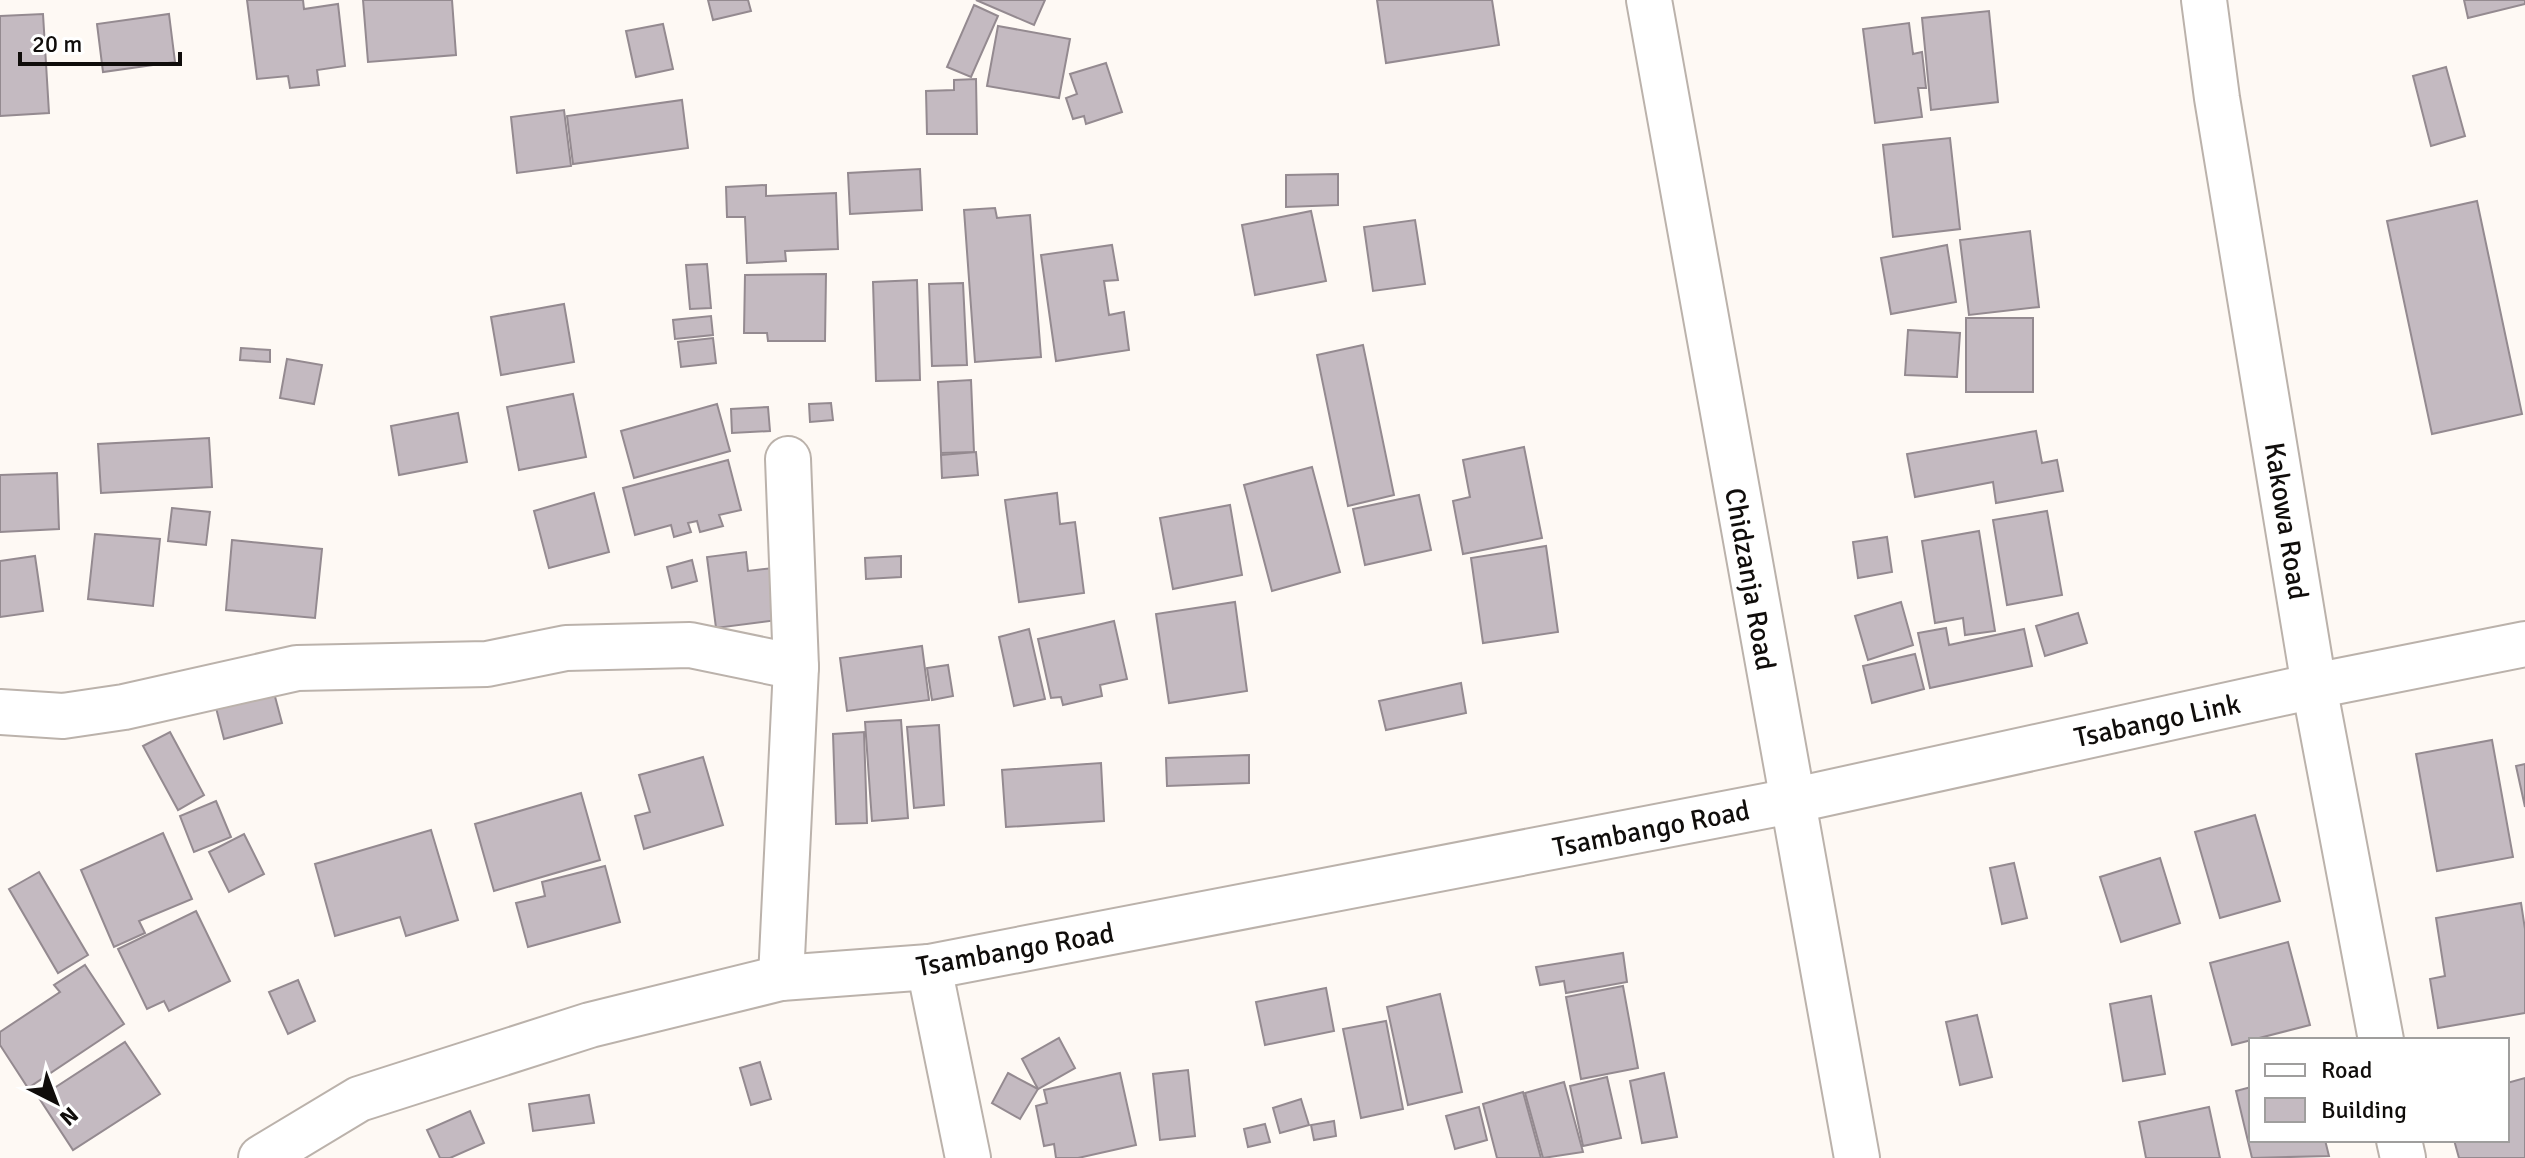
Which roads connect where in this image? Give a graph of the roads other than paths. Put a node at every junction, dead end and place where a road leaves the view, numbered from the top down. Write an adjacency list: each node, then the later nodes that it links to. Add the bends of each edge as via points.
1 (1649, 0): 8 (street, Chidzanja Road)
2 (2204, 0): 6 (street, Kakowa Road)
3 (788, 459): 5 (street)
4 (2525, 644): 6 (street, Tsabango Link)
5 (796, 667): 7 (street, via 690,645 566,648 487,664 297,668 63,716); 10 (street)
6 (2314, 686): 8 (street, Tsabango Link); 11 (street, Kakowa Road)
7 (0, 712)
8 (1791, 801): 9 (street, Tsambango Road); 14 (street, Chidzanja Road)
9 (929, 967): 10 (street, Tsambango Road); 13 (street)
10 (781, 978): 12 (street, Tsambango Road, via 590,1025 359,1099)
11 (2381, 1038)
12 (261, 1158)
13 (968, 1158)
14 (1857, 1158)

